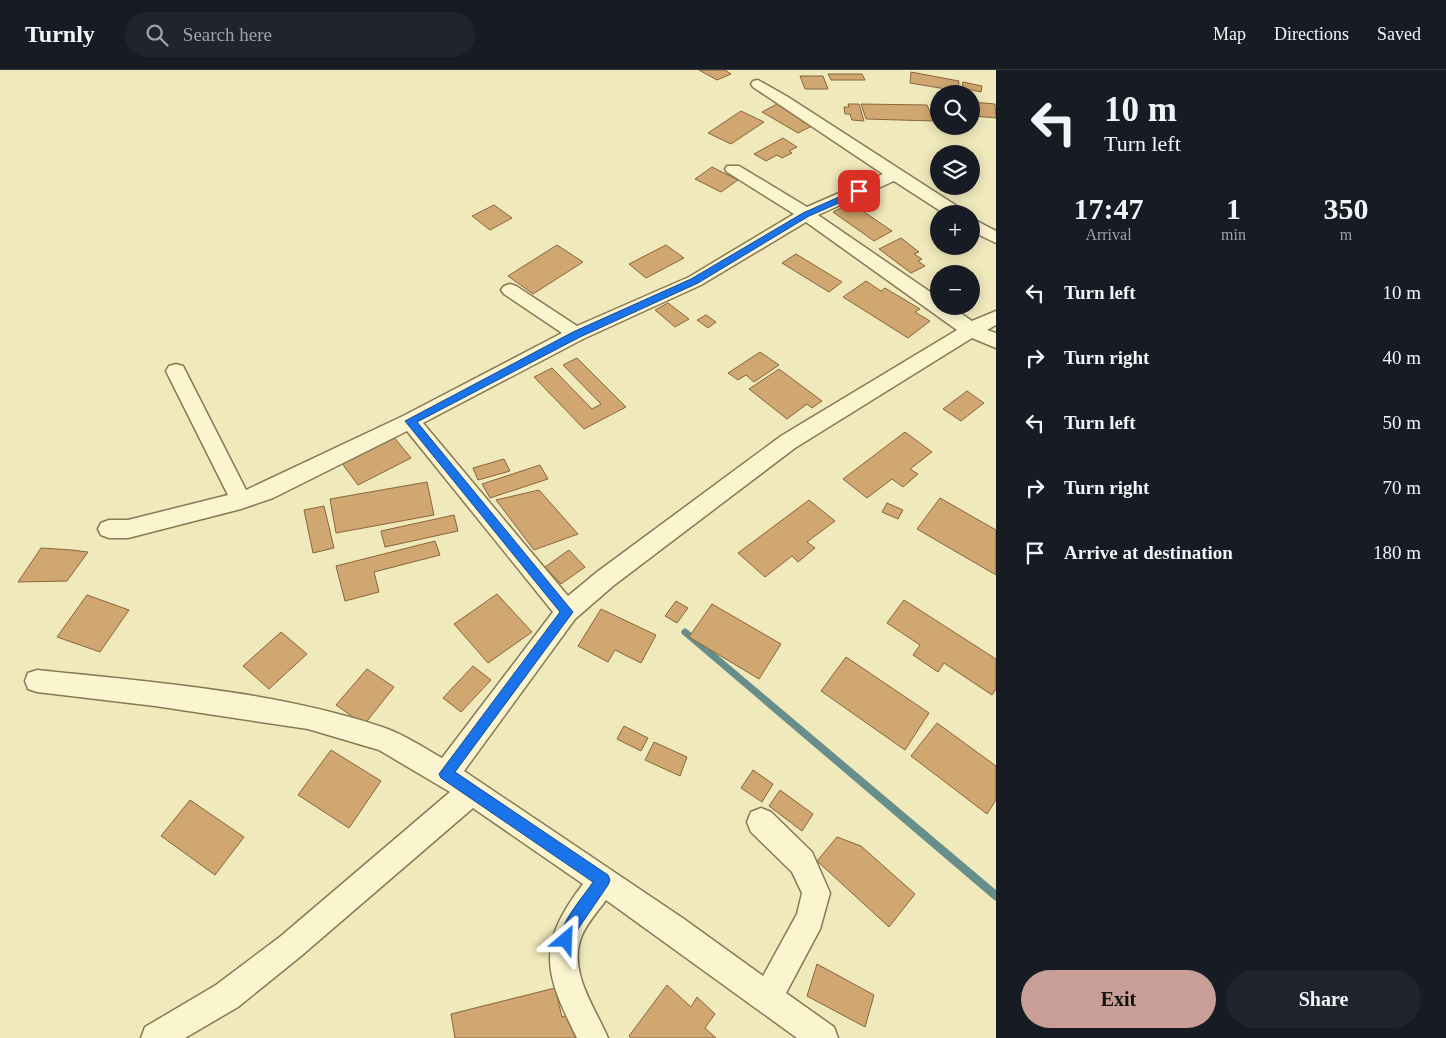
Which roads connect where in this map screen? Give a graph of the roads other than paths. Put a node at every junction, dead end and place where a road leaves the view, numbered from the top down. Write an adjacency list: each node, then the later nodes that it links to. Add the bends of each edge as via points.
1 (758, 84): 3 (street, via 836,132)
2 (733, 169): 5 (street)
3 (894, 175): 4 (street); 5 (street)
4 (942, 205)
5 (806, 214): 10 (street); 11 (street, via 695,281)
6 (980, 228): 7 (street)
7 (996, 238)
8 (510, 290): 11 (street)
9 (996, 317): 10 (street)
10 (971, 330): 12 (street); 17 (street, via 788,442 605,579)
11 (576, 334): 14 (street)
12 (996, 341)
13 (176, 371): 15 (street)
14 (410, 421): 15 (street, via 265,492); 17 (street)
15 (241, 500): 16 (street, via 128,529)
16 (109, 529)
17 (567, 612): 19 (street)
18 (37, 681): 19 (street, via 155,694 308,717 385,740)
19 (446, 774): 20 (street)
20 (472, 791): 22 (street); 24 (street, via 228,996)
21 (762, 822): 23 (street, via 802,862 816,893 810,919)
22 (603, 880): 23 (street); 25 (street, via 570,929 563,952 565,978)
23 (768, 996): 26 (street)
24 (156, 1038)
25 (594, 1038)
26 (823, 1038)

